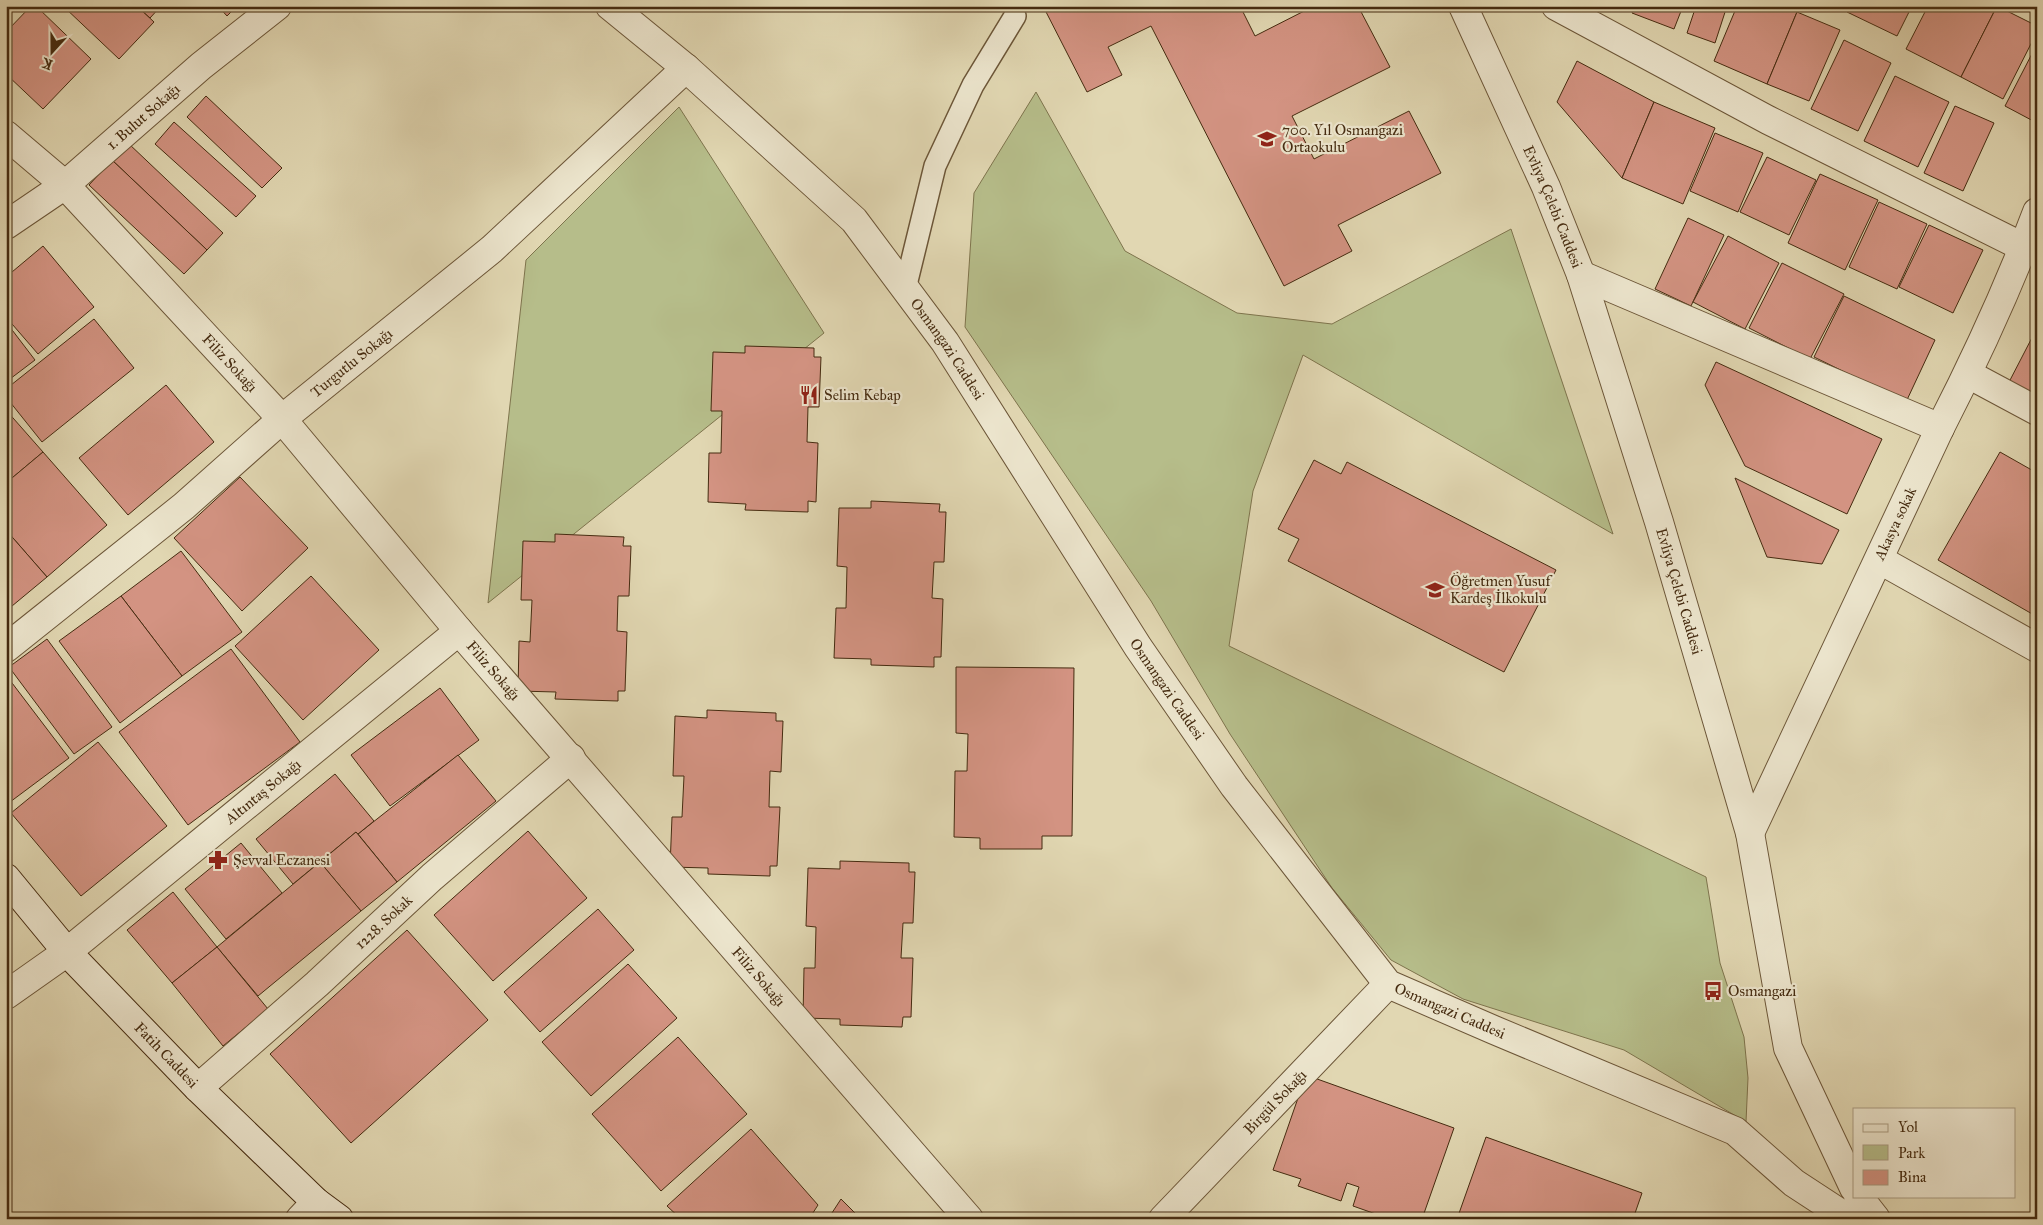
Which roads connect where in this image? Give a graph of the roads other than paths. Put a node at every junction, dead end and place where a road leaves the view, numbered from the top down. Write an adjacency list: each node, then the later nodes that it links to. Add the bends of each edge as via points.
1 (277, 6): 8 (street, 1. Bulut Sokağı, via 201,66)
2 (610, 6): 6 (street, Osmangazi Caddesi)
3 (1463, 6): 12 (street, Evliya Çelebi Caddesi, via 1546,187)
4 (1556, 6): 11 (street, via 1768,120)
5 (1015, 16): 13 (lane, via 973,85 936,166)
6 (686, 68): 13 (street, Osmangazi Caddesi, via 854,220); 16 (street, Turgutlu Sokağı, via 492,249)
7 (6, 135): 8 (street, Filiz Sokağı)
8 (65, 185): 10 (street, 1. Bulut Sokağı); 16 (street, Filiz Sokağı)
9 (2037, 212): 11 (street, Akasya sokak)
10 (6, 225)
11 (2023, 247): 14 (street, Akasya sokak)
12 (1581, 275): 17 (street); 23 (street, Evliya Çelebi Caddesi, via 1660,522)
13 (905, 288): 26 (street, Osmangazi Caddesi, via 944,342 1138,647 1234,786)
14 (1968, 374): 15 (street); 17 (street, Akasya sokak)
15 (2037, 411)
16 (282, 419): 19 (street, Filiz Sokağı); 20 (street, Turgutlu Sokağı, via 184,506)
17 (1940, 428): 18 (street, Akasya sokak)
18 (1880, 560): 21 (street); 23 (street, Akasya sokak)
19 (459, 631): 22 (street, Filiz Sokağı); 25 (street, Altıntaş Sokağı)
20 (6, 648)
21 (2037, 648)
22 (571, 758): 28 (street, 1228. Sokak, via 432,877); 33 (street, Filiz Sokağı)
23 (1750, 833): 29 (street, Evliya Çelebi Caddesi, via 1788,1048)
24 (6, 878): 25 (street, Fatih Caddesi)
25 (67, 952): 27 (street, Altıntaş Sokağı); 28 (street, Fatih Caddesi)
26 (1388, 984): 34 (street, Birgül Sokağı); 35 (street, Osmangazi Caddesi, via 1735,1131 1794,1183)
27 (6, 995)
28 (198, 1088): 31 (street, Fatih Caddesi)
29 (1853, 1186)
30 (1860, 1198): 36 (street)
31 (308, 1210): 32 (street, Fatih Caddesi)
32 (338, 1219)
33 (969, 1219)
34 (1163, 1219)
35 (1849, 1219)
36 (1876, 1219)

